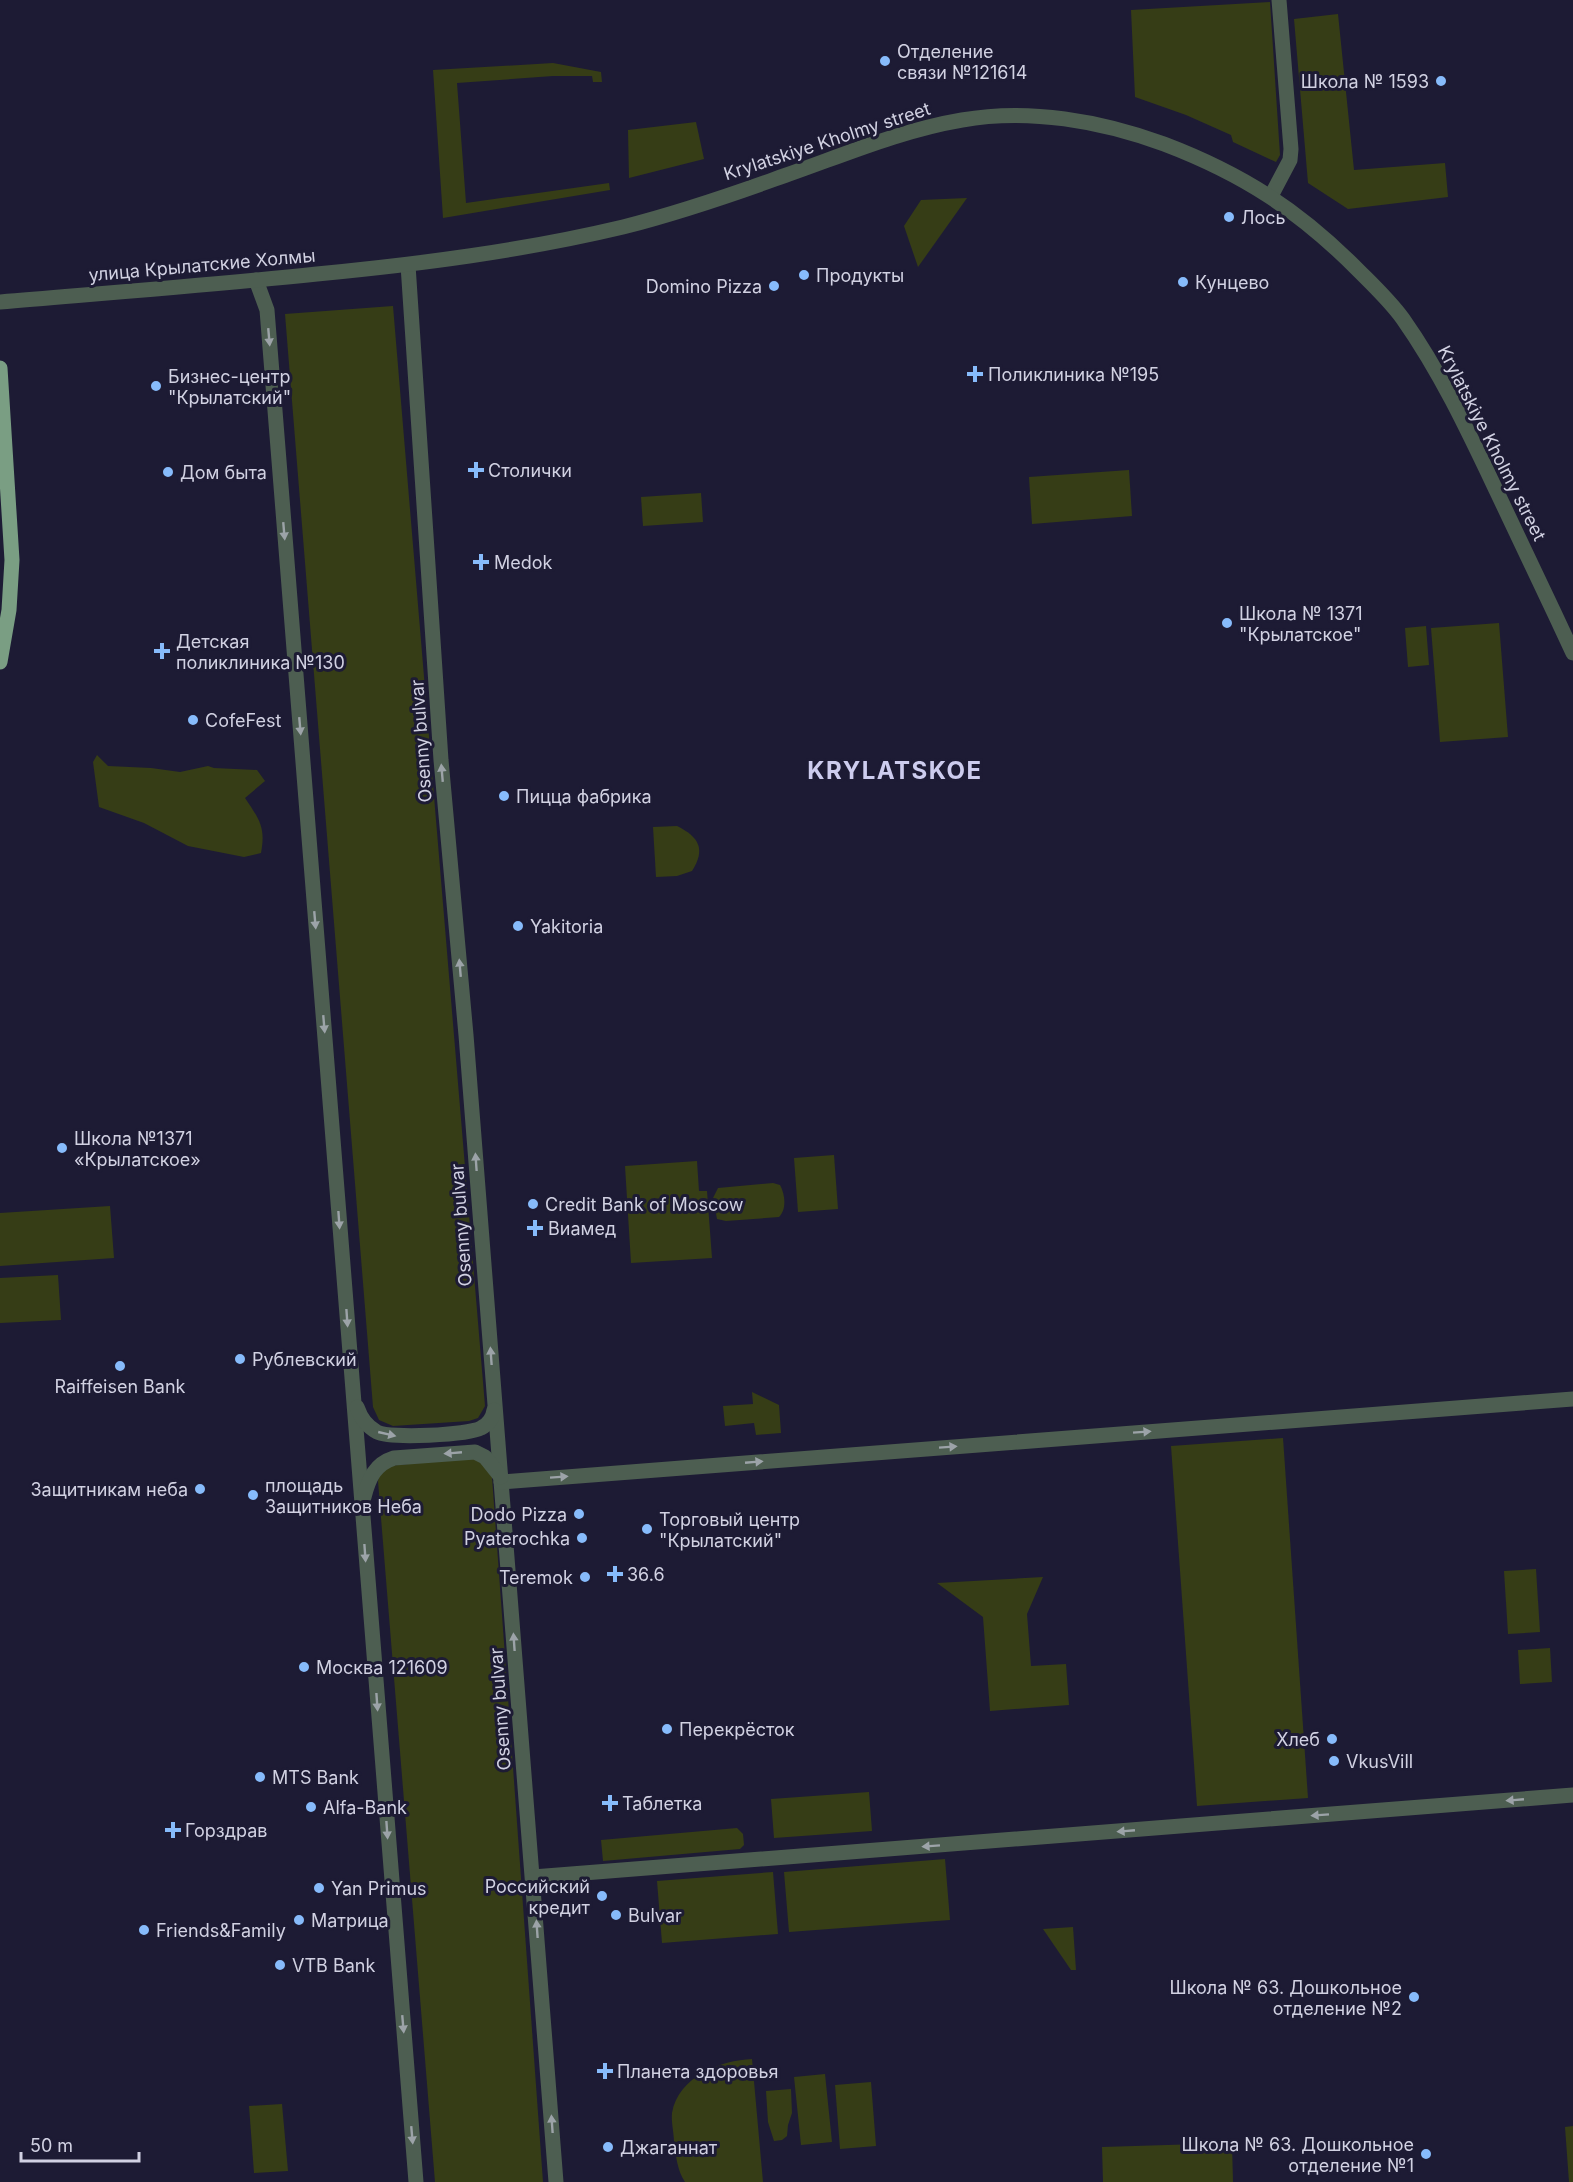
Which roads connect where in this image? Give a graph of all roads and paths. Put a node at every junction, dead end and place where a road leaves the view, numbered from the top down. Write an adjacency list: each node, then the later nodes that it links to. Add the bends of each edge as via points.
1 (1279, 0): 2 (street, via 1291,149 1290,160)
2 (1271, 196): 3 (street, Krylatskiye Kholmy street, via 1224,169 1113,128 1039,116 969,118 906,132 774,180 622,227); 7 (street, Krylatskiye Kholmy street, via 1339,250 1408,327 1478,451)
3 (408, 265): 4 (street, улица Крылатские Холмы); 10 (street, Osenny bulvar, one-way to 3, via 441,760)
4 (256, 280): 5 (street, улица Крылатские Холмы); 9 (street, one-way to 9, via 267,310)
5 (0, 302)
6 (0, 368): 8 (main road, via 12,560)
7 (1573, 653)
8 (0, 662)
9 (353, 1393): 10 (street, one-way to 10, via 366,1424 397,1437 480,1429 492,1418); 13 (street)
10 (494, 1399): 12 (street, Osenny bulvar)
11 (1573, 1399): 12 (street, one-way to 11)
12 (501, 1480): 13 (street, one-way to 13, via 485,1457 475,1452 394,1458 377,1467); 15 (street, Osenny bulvar, one-way to 12)
13 (361, 1505): 16 (street, one-way to 16)
14 (1573, 1796): 15 (street, one-way to 15)
15 (533, 1877): 17 (street, Osenny bulvar, one-way to 15)
16 (416, 2182)
17 (556, 2182)

